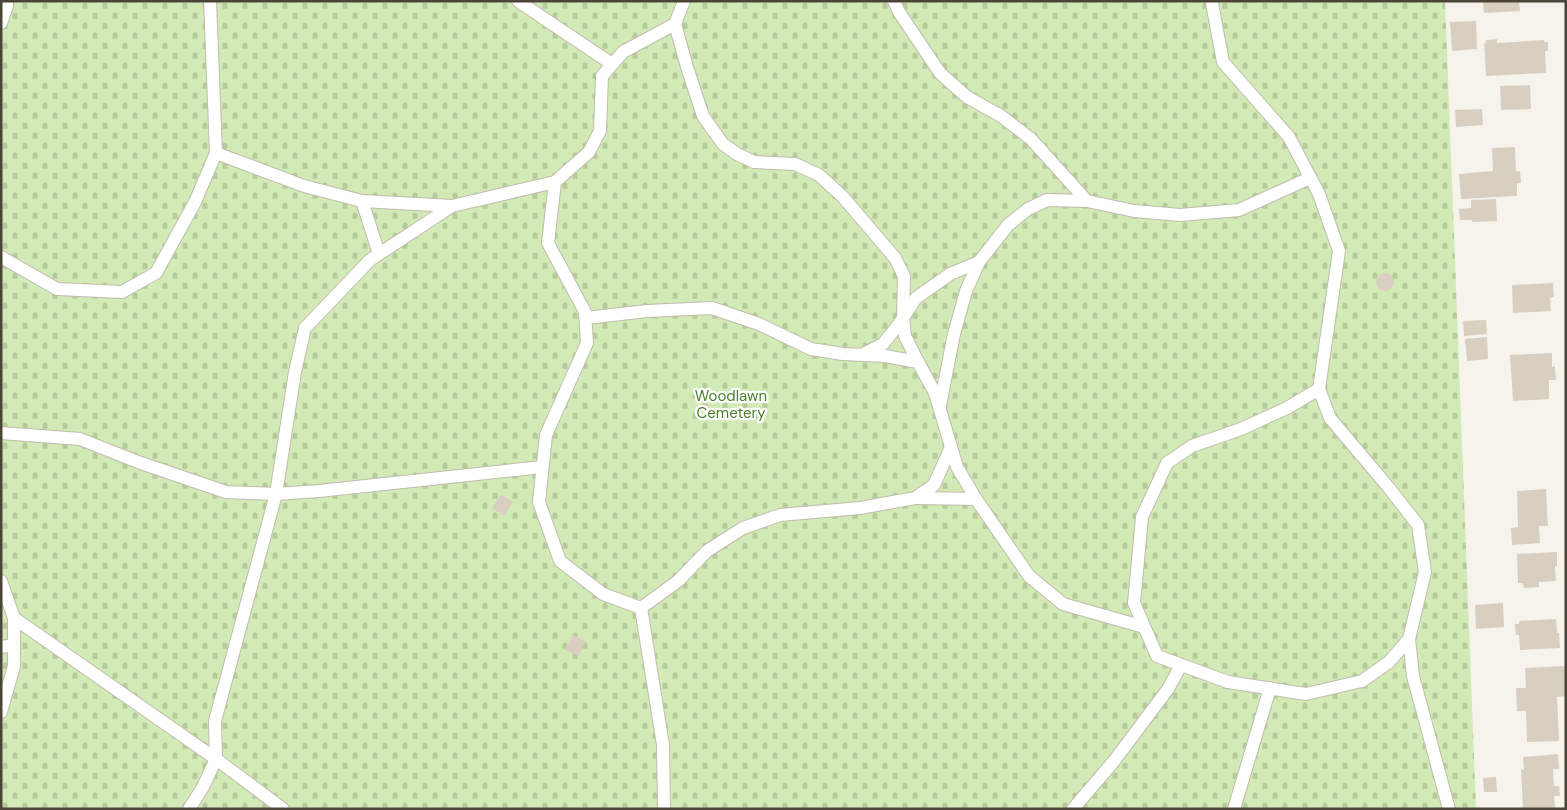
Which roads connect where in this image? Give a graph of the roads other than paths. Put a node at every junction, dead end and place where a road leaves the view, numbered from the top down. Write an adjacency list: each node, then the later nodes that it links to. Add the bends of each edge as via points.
1 (7, 1): 7 (lane)
2 (210, 1): 10 (lane)
3 (518, 1): 9 (lane)
4 (684, 1): 8 (lane)
5 (894, 1): 14 (lane, via 940,73 967,98 1001,116 1031,139)
6 (1213, 1): 11 (lane, via 1223,62 1289,137)
7 (1, 23)
8 (675, 24): 9 (lane, via 623,52); 19 (lane, via 703,116 723,144 754,162 795,164 819,176 843,197 895,258 904,276)
9 (612, 64): 12 (lane, via 602,76 600,131 589,152)
10 (216, 153): 13 (lane, via 304,186); 17 (lane, via 195,202 156,273 122,292 57,289)
11 (1310, 178): 14 (lane, via 1239,210 1180,215 1134,211); 23 (lane, via 1339,251)
12 (556, 182): 15 (lane); 20 (lane, via 548,244)
13 (362, 201): 15 (lane); 16 (lane)
14 (1087, 201): 18 (lane, via 1047,200 1028,209 1008,225)
15 (452, 206): 16 (lane)
16 (379, 254): 28 (lane, via 306,328 295,372)
17 (1, 257)
18 (979, 262): 19 (lane, via 950,274 916,298); 24 (lane, via 956,326)
19 (903, 317): 21 (lane, via 883,344); 22 (lane, via 906,336)
20 (586, 318): 21 (lane, via 712,308 759,324 811,349); 27 (lane, via 587,343 546,435)
21 (862, 355): 22 (lane)
22 (918, 362): 24 (lane, via 935,393)
23 (1319, 389): 34 (lane, via 1241,429 1192,446 1167,463 1142,517 1134,603); 35 (lane, via 1330,418 1418,525 1425,572)
24 (939, 408): 26 (lane)
25 (1, 433): 28 (lane, via 80,440 226,492)
26 (951, 446): 29 (lane, via 934,485); 30 (lane, via 957,467)
27 (542, 467): 28 (lane); 32 (lane, via 538,502 560,561 603,594)
28 (276, 494): 40 (lane, via 215,721)
29 (915, 498): 30 (lane); 32 (lane, via 860,508 780,515 743,528 707,551 678,581)
30 (976, 500): 34 (lane, via 1029,576 1063,604)
31 (1, 581): 33 (lane)
32 (641, 608): 43 (lane, via 663,744)
33 (14, 618): 36 (lane); 40 (lane)
34 (1144, 627): 37 (lane, via 1157,656)
35 (1409, 639): 38 (lane, via 1389,662 1362,682 1306,694); 46 (lane, via 1413,676)
36 (8, 646): 39 (lane, via 14,666)
37 (1180, 665): 38 (lane, via 1228,682); 44 (lane, via 1168,690)
38 (1270, 688): 45 (lane)
39 (1, 712)
40 (216, 760): 41 (lane); 42 (lane)
41 (189, 809)
42 (283, 809)
43 (664, 809)
44 (1073, 809)
45 (1234, 809)
46 (1449, 809)

